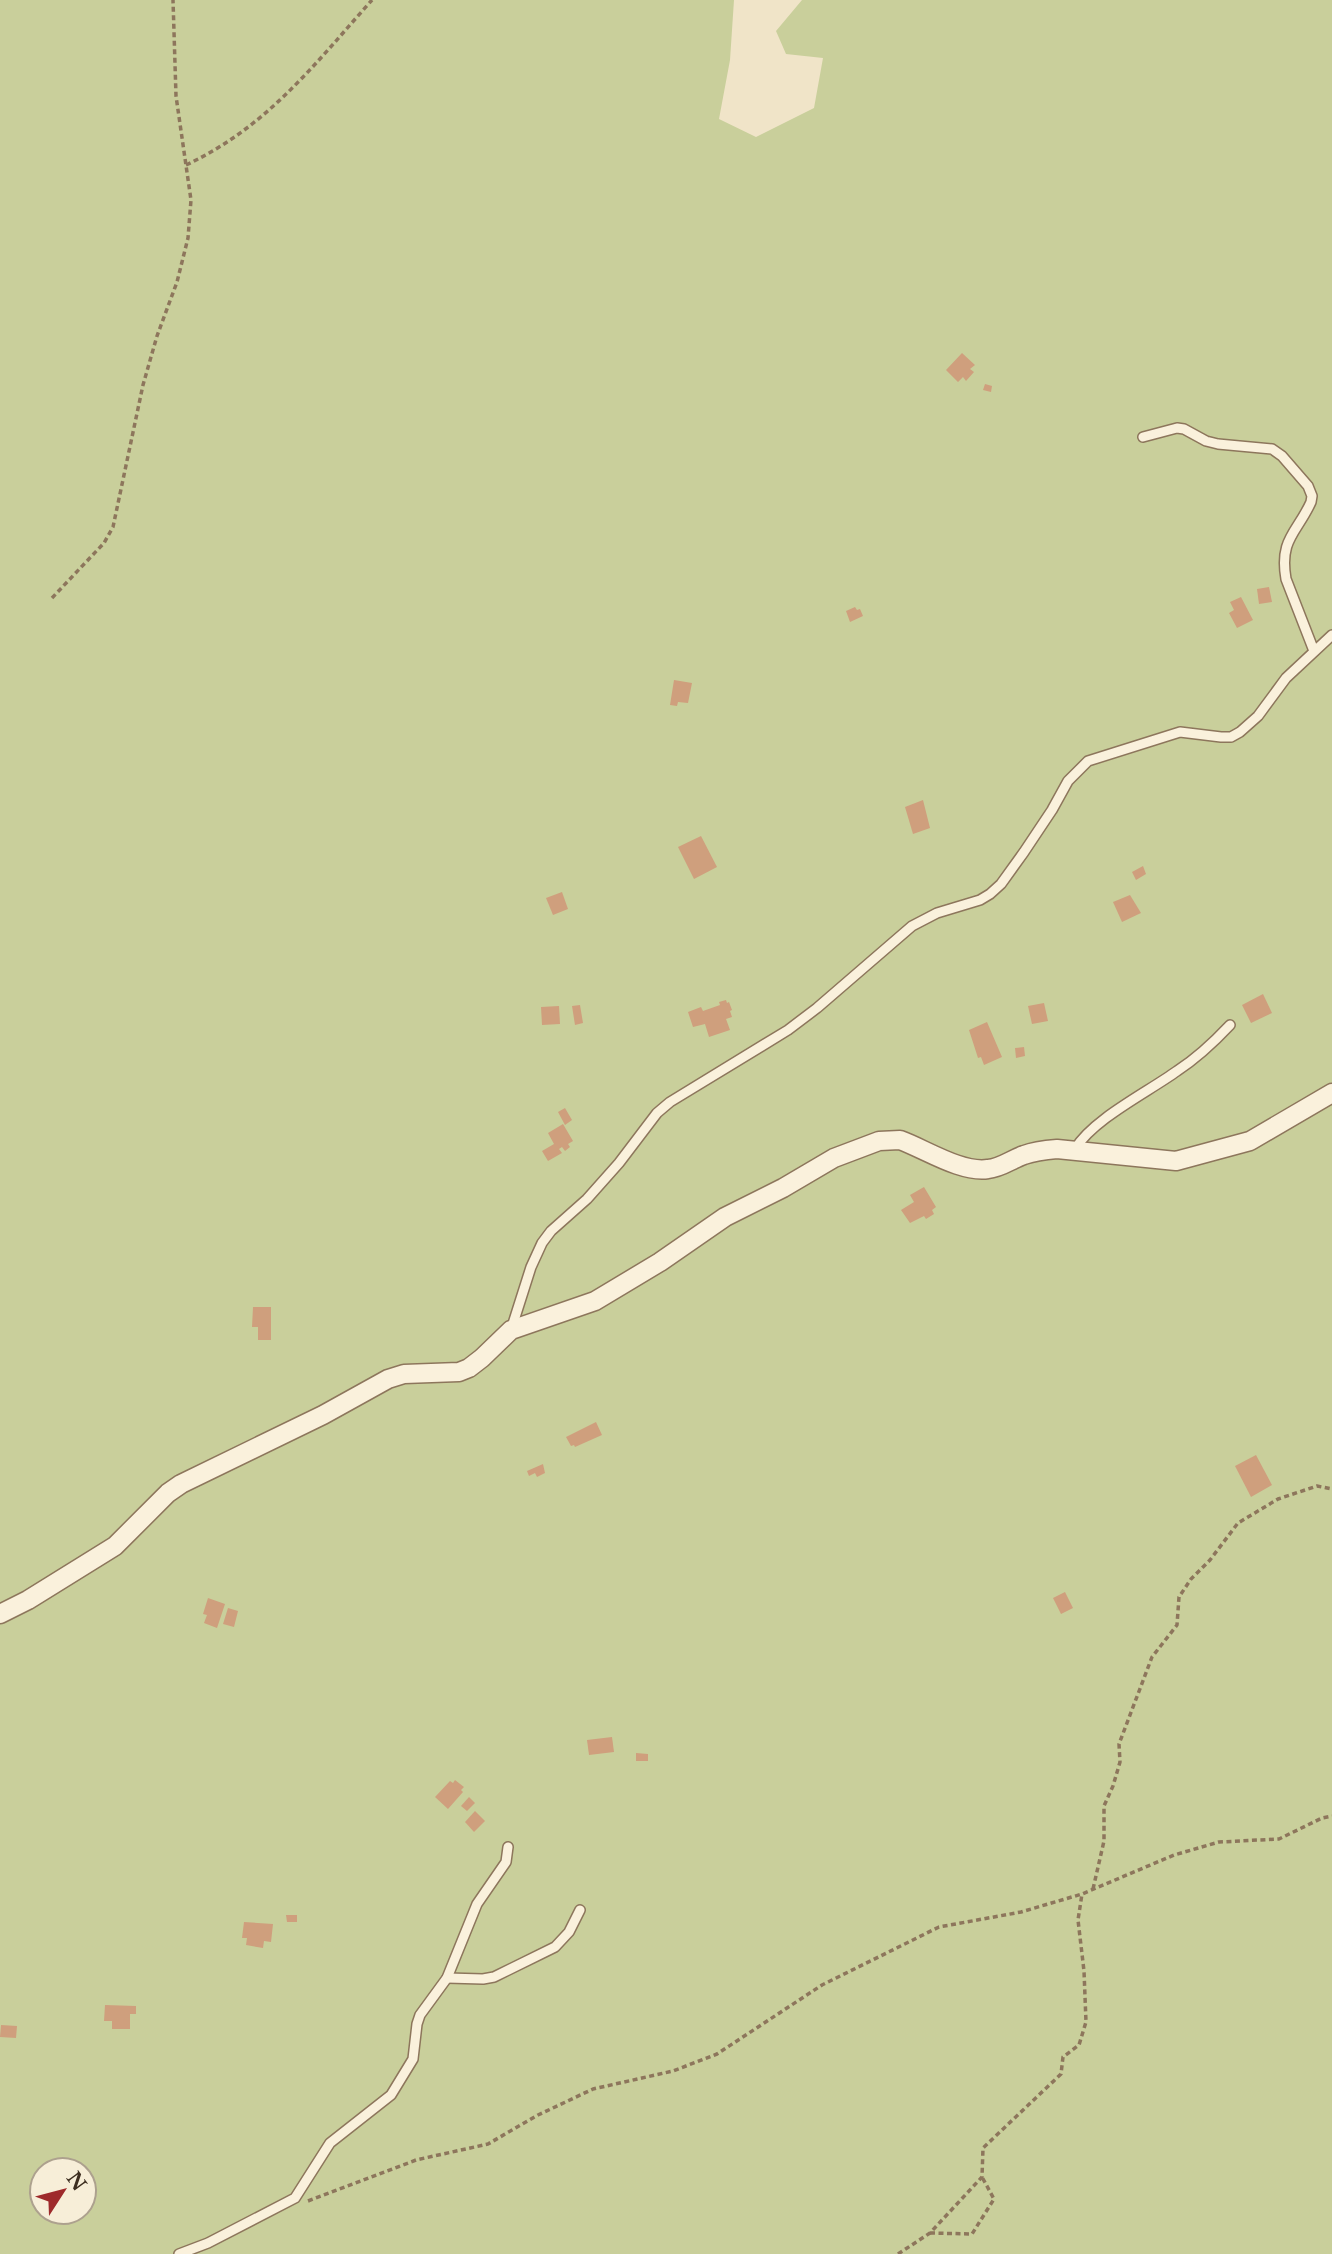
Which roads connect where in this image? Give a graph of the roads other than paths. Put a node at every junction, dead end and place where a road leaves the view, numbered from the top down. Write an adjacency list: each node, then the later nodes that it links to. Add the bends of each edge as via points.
1 (1143, 437): 3 (lane, via 1177,428 1218,444 1272,449 1308,486 1311,502 1287,542 1284,569)
2 (1332, 635): 3 (lane)
3 (1314, 650): 7 (lane, via 1258,716 1231,737 1169,734 1088,761 990,894 912,926 817,1009 657,1113 619,1163 542,1243)
4 (1230, 1025): 6 (lane, via 1181,1069 1097,1125)
5 (1332, 1093): 6 (street, via 1250,1141 1203,1155 1175,1161)
6 (1075, 1149): 7 (street, via 1040,1150 998,1167 978,1169 900,1140 866,1145 725,1217 595,1301)
7 (511, 1330): 8 (street, via 469,1368 388,1379 181,1484 115,1546)
8 (0, 1614)
9 (508, 1847): 11 (lane, via 506,1863 477,1904)
10 (580, 1910): 11 (lane, via 555,1947 494,1977)
11 (447, 1978): 12 (lane, via 420,2015 413,2059 400,2084 330,2143 301,2190 288,2202)
12 (178, 2254)

